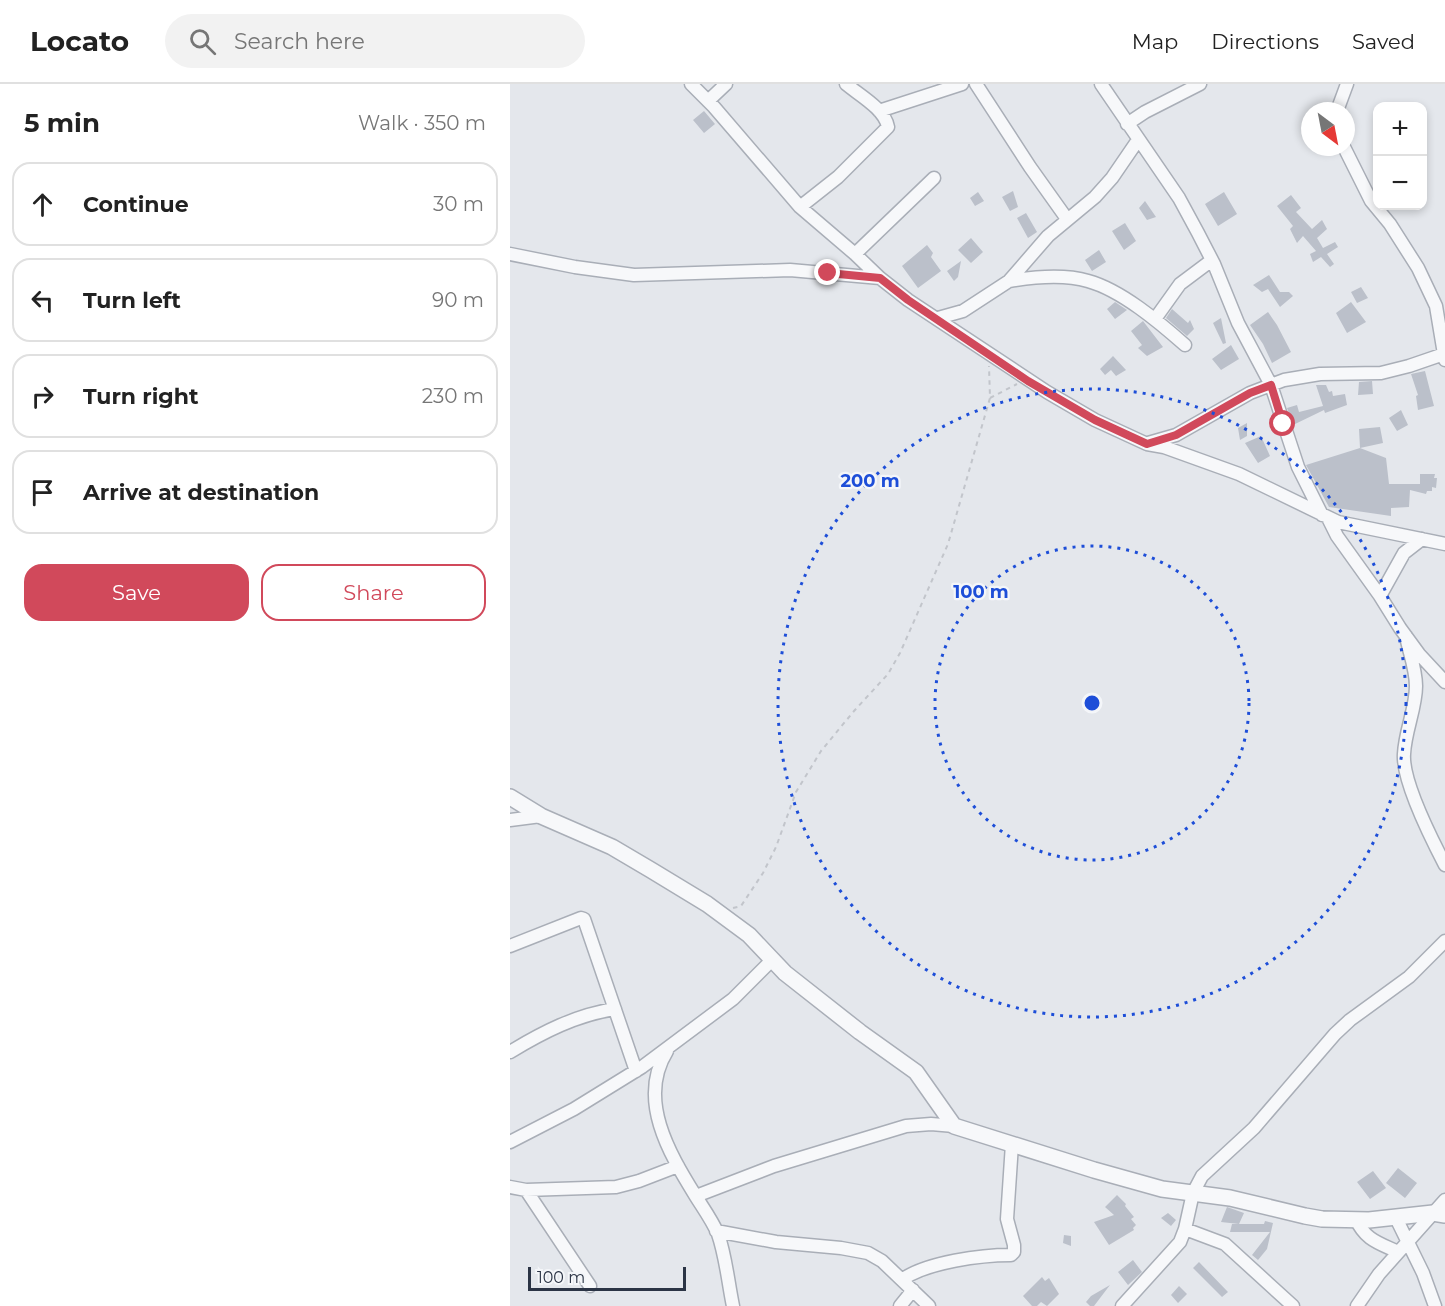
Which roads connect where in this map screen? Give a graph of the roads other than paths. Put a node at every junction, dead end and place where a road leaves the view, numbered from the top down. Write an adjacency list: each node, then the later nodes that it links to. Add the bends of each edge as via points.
1 (691, 84): 9 (street)
2 (726, 84): 9 (street)
3 (846, 84): 11 (street)
4 (962, 84): 11 (street)
5 (976, 84): 17 (street)
6 (1101, 84): 12 (street)
7 (1200, 84): 12 (street)
8 (1347, 84): 10 (street)
9 (708, 101): 16 (street)
10 (1340, 102)
11 (879, 111): 16 (street, via 887,122 886,130)
12 (1127, 124): 13 (street)
13 (1138, 140): 17 (street, via 1095,197); 21 (street, via 1179,198)
14 (1348, 156): 25 (street, via 1371,201)
15 (934, 178): 19 (street)
16 (800, 207): 19 (street)
17 (1067, 219): 20 (street)
18 (510, 254): 23 (street, via 634,275 790,270)
19 (855, 254): 23 (street)
20 (1030, 256): 22 (street); 24 (street)
21 (1212, 260): 28 (street, via 1180,284); 32 (street, via 1238,323)
22 (1038, 277): 24 (street); 28 (street, via 1086,280 1100,285)
23 (880, 278): 27 (street)
24 (1009, 281): 26 (street)
25 (1441, 304): 31 (street)
26 (963, 311): 27 (street); 29 (street)
27 (938, 318): 29 (street)
28 (1155, 319): 30 (street)
29 (963, 336): 33 (street, via 1028,381 1095,420)
30 (1185, 345)
31 (1444, 357): 32 (street, via 1381,373 1305,375)
32 (1271, 385): 33 (street, via 1176,435); 34 (street, via 1298,467)
33 (1147, 444): 34 (street, via 1239,474)
34 (1325, 517): 35 (street); 37 (street)
35 (1422, 539): 36 (street); 37 (street, via 1397,561)
36 (1445, 544)
37 (1380, 596): 38 (street)
38 (1406, 636): 39 (street); 43 (street, via 1416,688 1404,767)
39 (1445, 682)
40 (510, 797): 41 (street)
41 (541, 816): 42 (street); 46 (street, via 612,847 707,904 749,935)
42 (510, 820)
43 (1445, 865)
44 (1445, 941): 57 (street, via 1409,977 1335,1034 1254,1128 1202,1176)
45 (510, 946): 47 (street, via 583,919)
46 (772, 960): 48 (street, via 733,999); 51 (street, via 833,1011 916,1071)
47 (615, 1009): 49 (street, via 570,1020); 50 (street)
48 (672, 1044): 50 (street); 54 (street, via 659,1064 655,1109 661,1132)
49 (510, 1052)
50 (636, 1071): 52 (street)
51 (954, 1126): 53 (street); 58 (street, via 906,1126 774,1166)
52 (510, 1142)
53 (1012, 1144): 57 (street, via 1162,1189); 67 (street, via 1007,1219 1014,1252 949,1262)
54 (678, 1166): 56 (street, via 616,1187); 58 (street)
55 (510, 1187): 56 (street)
56 (526, 1190): 68 (street)
57 (1192, 1193): 62 (street, via 1305,1216); 63 (street)
58 (696, 1196): 64 (street)
59 (1445, 1200): 60 (street)
60 (1439, 1214): 61 (street); 65 (street)
61 (1396, 1218): 62 (street); 65 (street)
62 (1356, 1220): 66 (street, via 1366,1236)
63 (1185, 1229): 73 (street, via 1173,1252); 74 (street, via 1225,1244)
64 (716, 1231): 67 (street, via 868,1253); 70 (street)
65 (1407, 1242): 66 (street); 76 (street)
66 (1398, 1252): 75 (street)
67 (903, 1279): 69 (street)
68 (590, 1286)
69 (913, 1290): 71 (street); 72 (street)
70 (733, 1306)
71 (900, 1306)
72 (929, 1306)
73 (1122, 1306)
74 (1293, 1306)
75 (1357, 1306)
76 (1435, 1306)

